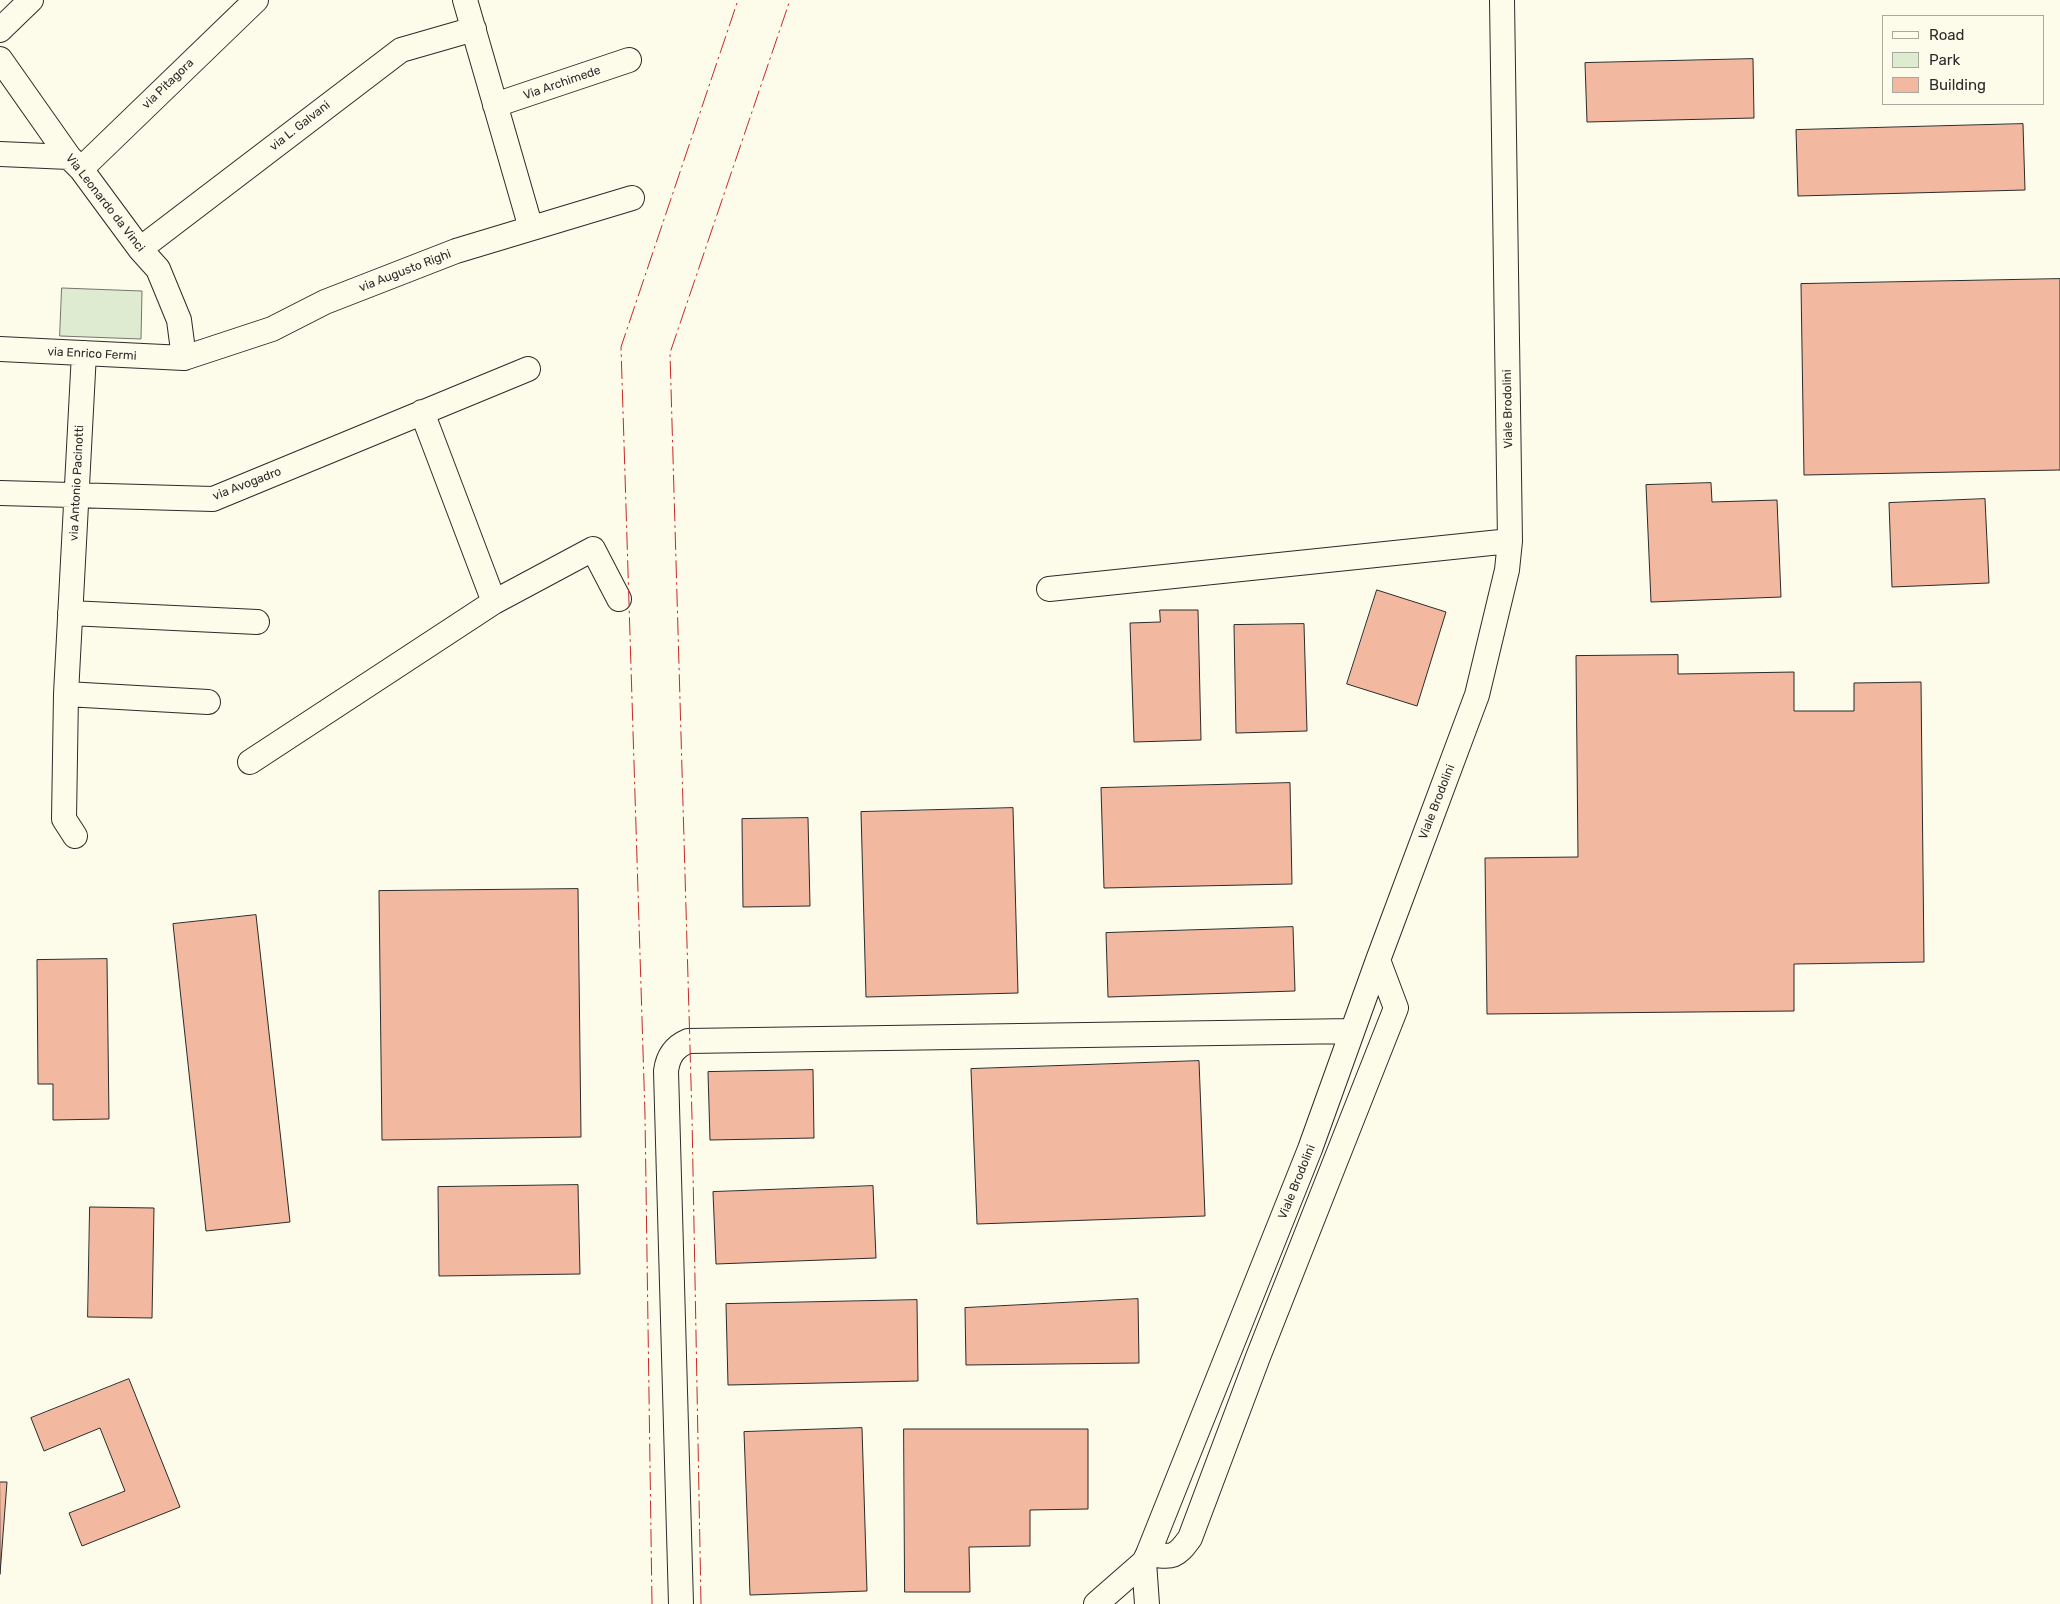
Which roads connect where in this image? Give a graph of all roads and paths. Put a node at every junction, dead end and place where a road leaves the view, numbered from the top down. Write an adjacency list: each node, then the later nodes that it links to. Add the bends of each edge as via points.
1 (31, 0): 5 (street)
2 (256, 0): 11 (street, via Pitagora)
3 (465, 0): 6 (street)
4 (1502, 0): 22 (street, Viale Brodolini)
5 (3, 22)
6 (474, 29): 9 (street); 14 (street, via L. Galvani, via 401,50)
7 (0, 59): 11 (street, Via Leonardo da Vinci)
8 (629, 60): 9 (street, Via Archimede)
9 (495, 105): 13 (street, via 528,218)
10 (0, 154): 11 (street)
11 (75, 163): 14 (street, Via Leonardo da Vinci)
12 (632, 198): 13 (street, via Augusto Righi)
13 (528, 228): 17 (street, via Augusto Righi, via 456,251 325,302 272,329)
14 (140, 249): 17 (street, Via Leonardo da Vinci, via 158,269 179,320)
15 (0, 349): 16 (street, via Enrico Fermi)
16 (84, 353): 17 (street, via Enrico Fermi); 21 (street, via Antonio Pacinotti)
17 (184, 358)
18 (528, 369): 19 (street, via Avogadro)
19 (422, 412): 21 (street, via Avogadro, via 213,499); 25 (street)
20 (0, 493): 21 (street, via Avogadro)
21 (76, 495): 26 (street, via Antonio Pacinotti)
22 (1510, 541): 23 (street); 32 (street, Viale Brodolini, via 1507,570 1477,695)
23 (1049, 589)
24 (619, 599): 25 (street, via 594,549)
25 (494, 602): 30 (street)
26 (70, 613): 27 (street); 28 (street, via Antonio Pacinotti)
27 (257, 622)
28 (66, 694): 29 (street); 31 (street, via Antonio Pacinotti, via 64,818)
29 (208, 702)
30 (250, 762)
31 (75, 836)
32 (1378, 960): 33 (street, Viale Brodolini); 34 (street, via 1396,1008 1190,1538 1180,1552)
33 (1352, 1031): 34 (street, Viale Brodolini, via 1310,1149); 36 (street, via 688,1041 678,1045 667,1061 666,1071)
34 (1146, 1558): 35 (street); 37 (street)
35 (1103, 1601)
36 (681, 1604)
37 (1146, 1604)

